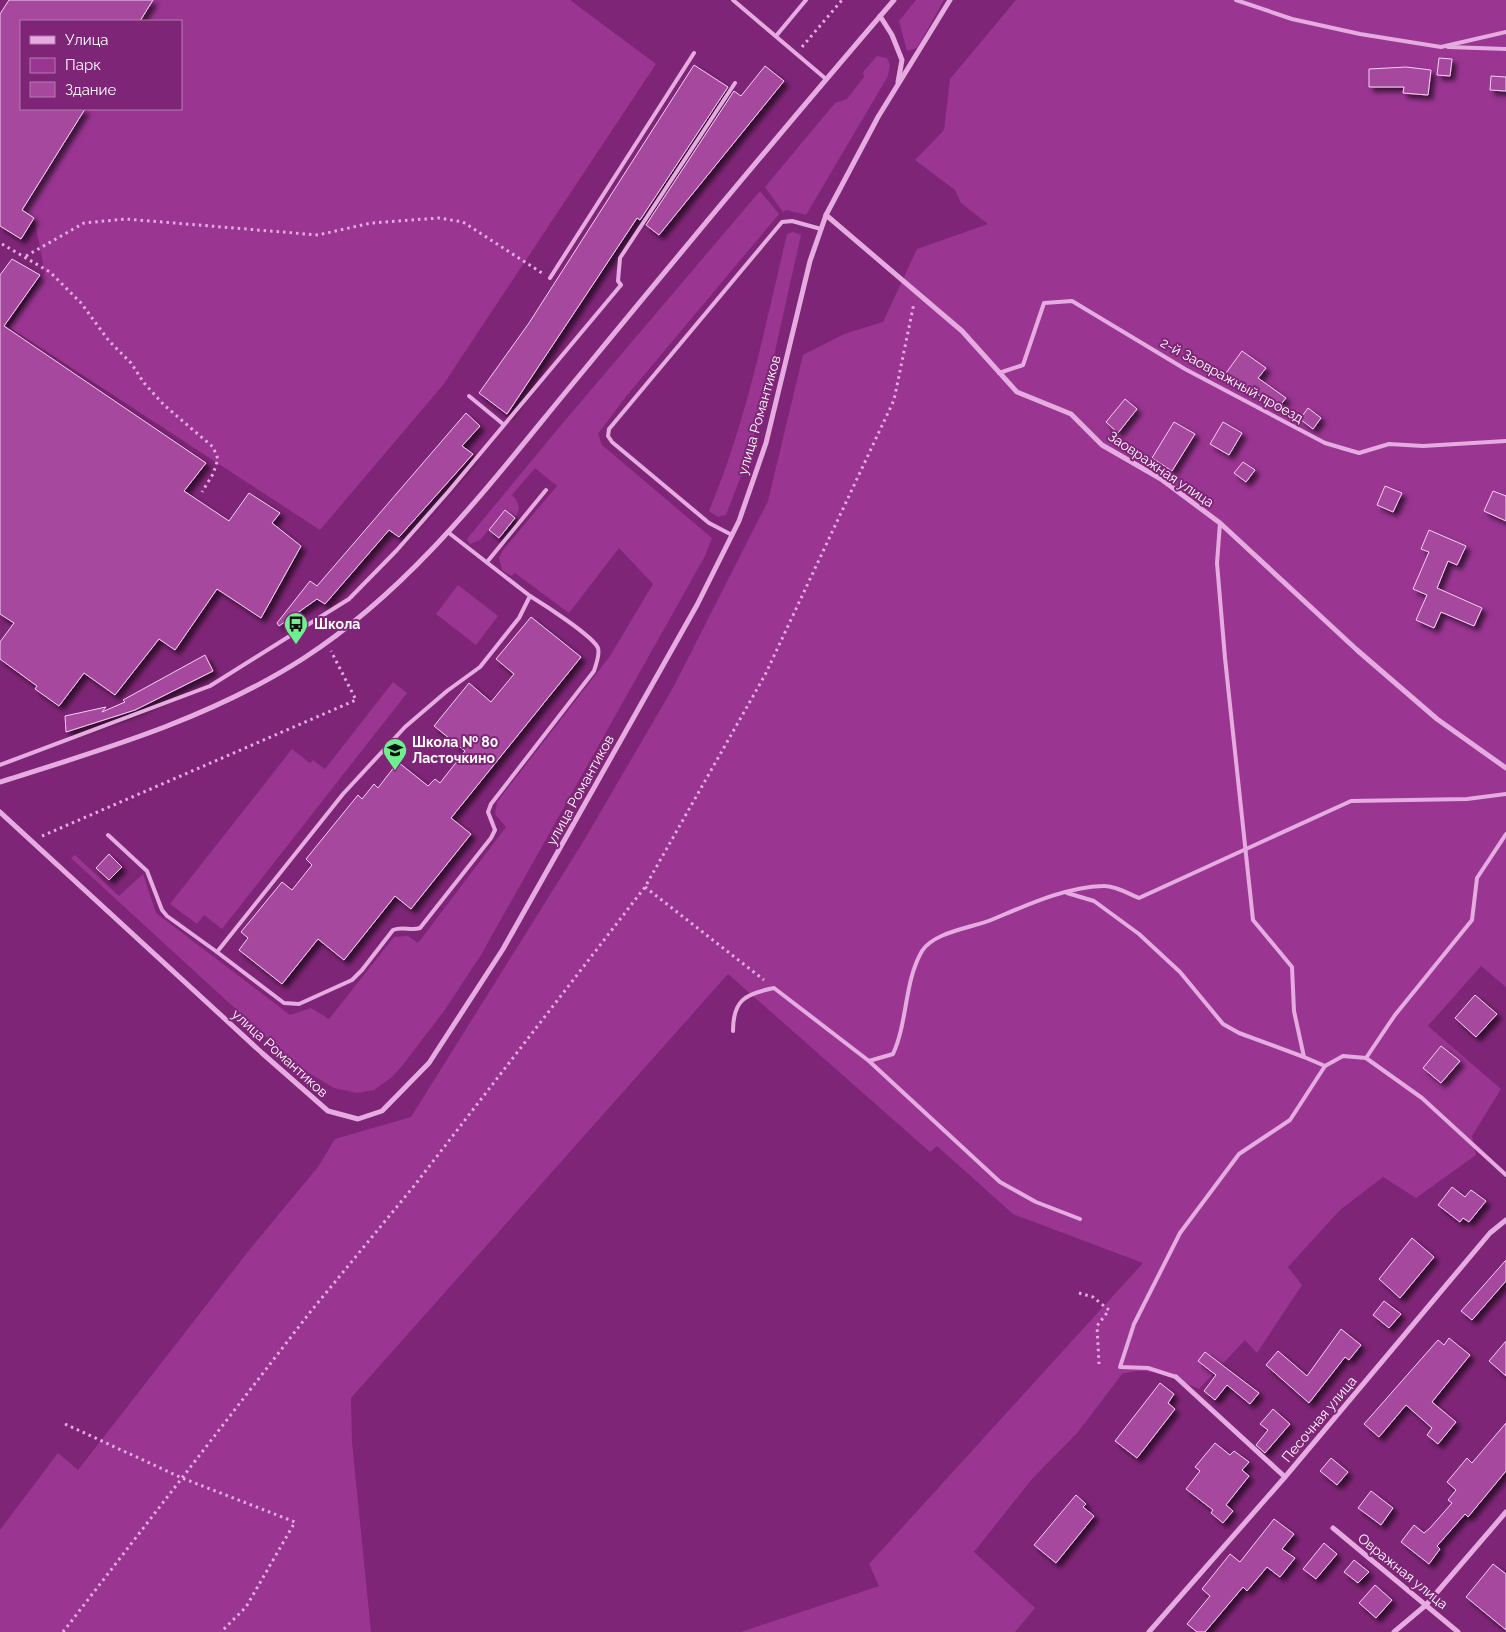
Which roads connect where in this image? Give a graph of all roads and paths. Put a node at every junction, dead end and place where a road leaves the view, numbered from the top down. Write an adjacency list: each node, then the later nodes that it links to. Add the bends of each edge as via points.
1 (733, 0): 9 (lane)
2 (806, 0): 9 (lane)
3 (842, 0): 13 (path)
4 (894, 0): 7 (street)
5 (950, 0): 16 (street, улица Романтиков)
6 (1236, 0): 10 (lane, via 1292,19)
7 (880, 16): 14 (street); 16 (street, via 892,34 902,60)
8 (1506, 32): 10 (lane)
9 (776, 36): 13 (lane)
10 (1441, 47): 11 (lane)
11 (1506, 49)
12 (694, 54): 21 (lane)
13 (796, 54): 14 (lane)
14 (826, 79): 30 (street)
15 (734, 83): 25 (lane, via 620,258 618,281 621,285)
16 (898, 85): 17 (street, улица Романтиков)
17 (826, 215): 18 (street, улица Романтиков); 22 (street, Заовражная улица)
18 (821, 229): 31 (street, улица Романтиков, via 810,261 766,443); 31 (lane, via 792,221 782,222 609,428 608,436 612,442 709,523)
19 (2, 244): 20 (path)
20 (26, 256): 21 (path, via 84,223 126,219 318,234 372,223 439,218 463,222); 28 (path, via 50,272 81,303 164,405 213,447 218,458)
21 (550, 278)
22 (916, 291): 23 (street, Заовражная улица, via 962,331); 44 (path, via 894,400 765,675)
23 (999, 374): 26 (lane, 2-й Заовражный проезд, via 1023,365 1044,303 1072,301 1185,369 1325,443 1359,453 1389,444 1422,446); 29 (street, Заовражная улица, via 1017,392 1071,414 1102,445 1161,479)
24 (469, 396): 25 (lane)
25 (503, 424): 35 (lane, via 441,500 349,598 210,686)
26 (1506, 441)
27 (546, 490): 32 (lane)
28 (202, 492)
29 (1220, 523): 36 (street, Заовражная улица, via 1437,719); 43 (lane, via 1217,563)
30 (449, 533): 32 (lane); 34 (street, via 363,616)
31 (732, 535): 39 (street, улица Романтиков, via 692,613 503,949 429,1063 382,1111 358,1119 328,1111)
32 (486, 562): 33 (lane)
33 (530, 596): 46 (lane, via 519,618 480,667 447,691 385,747 343,794); 46 (lane, via 595,644 599,650 598,659 594,670 491,804 488,812 496,830 491,838 420,928 393,930 352,980 294,1005 284,1004)
34 (326, 642): 37 (street, via 227,702 137,739); 42 (path, via 356,700)
35 (0, 765)
36 (1506, 768)
37 (0, 782)
38 (1506, 794): 43 (lane, via 1467,799 1351,801)
39 (0, 812)
40 (1506, 834): 50 (lane, via 1478,878 1472,920 1395,1016)
41 (108, 835): 46 (lane, via 147,870 167,916)
42 (42, 836)
43 (1245, 849): 45 (lane, via 1139,898 1105,885); 49 (lane, via 1252,920 1292,967 1294,1011)
44 (645, 887): 47 (path); 61 (path, via 510,1064 311,1310)
45 (1066, 892): 49 (lane, via 1094,901 1139,934 1180,972 1223,1024); 51 (lane, via 1011,910 989,921 948,932 923,949 914,971 899,1041 893,1054)
46 (217, 952)
47 (774, 988): 48 (lane, via 742,999 733,1015); 51 (lane)
48 (733, 1032)
49 (1304, 1057): 52 (lane)
50 (1366, 1058): 52 (lane, via 1343,1056); 53 (lane, via 1422,1098)
51 (870, 1061): 54 (lane, via 1000,1182 1036,1202)
52 (1325, 1066): 58 (lane, via 1290,1120 1239,1154 1180,1233 1134,1324 1120,1367 1148,1368)
53 (1506, 1175)
54 (1080, 1219)
55 (1506, 1220): 60 (street, Песочная улица, via 1490,1233)
56 (1078, 1293): 57 (path, via 1093,1298 1109,1310 1097,1326)
57 (1099, 1364)
58 (1176, 1378): 60 (street)
59 (65, 1424): 61 (path)
60 (1285, 1477): 67 (street, Песочная улица)
61 (182, 1478): 65 (path); 66 (path, via 295,1522 246,1608)
62 (1506, 1512): 64 (street)
63 (1333, 1528): 64 (street, Овражная улица)
64 (1426, 1605): 68 (street); 69 (street, Овражная улица)
65 (63, 1632)
66 (221, 1632)
67 (1149, 1632)
68 (1394, 1632)
69 (1458, 1632)

